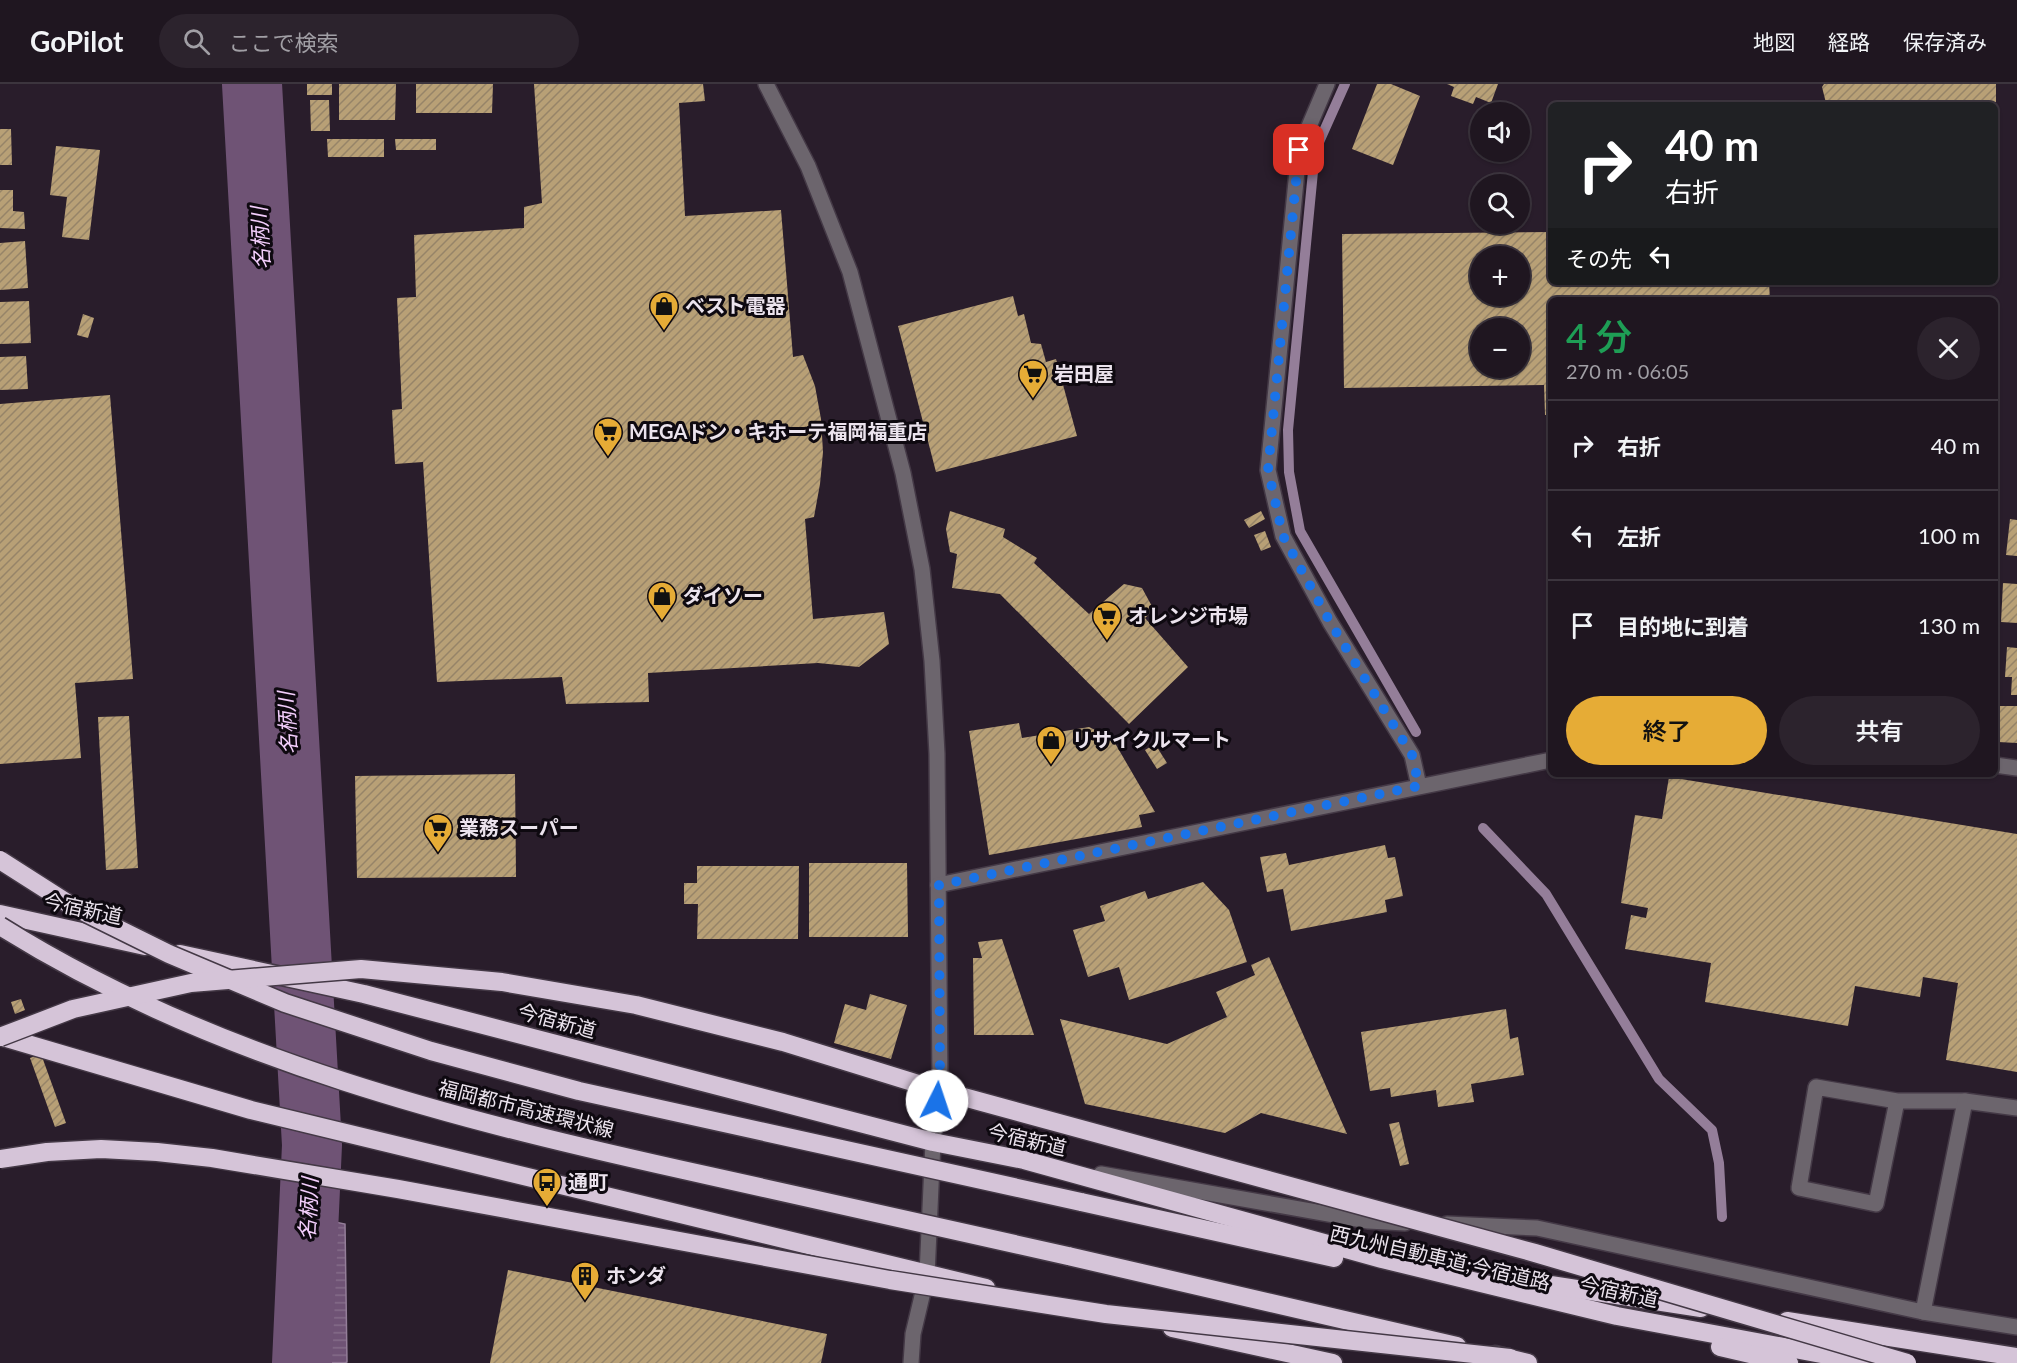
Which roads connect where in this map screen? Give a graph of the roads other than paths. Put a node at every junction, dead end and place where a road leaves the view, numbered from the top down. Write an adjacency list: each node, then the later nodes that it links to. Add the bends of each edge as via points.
1 (766, 84): 8 (street, via 808,165 850,272 903,472 922,569 932,661)
2 (1327, 84): 6 (street, via 1299,150 1268,470 1283,536 1330,622 1412,755)
3 (1548, 761): 6 (street)
4 (1998, 765): 5 (street)
5 (2017, 768)
6 (1419, 786): 8 (street)
7 (0, 860): 27 (highway, 西九州自動車道;今宿道路, bridge, via 72,906 169,954 285,1003 431,1051 579,1091 1519,1298)
8 (939, 885): 15 (street, via 940,1081)
9 (0, 914): 15 (highway, 今宿新道, bridge, via 364,994)
10 (0, 926): 23 (highway, 福岡都市高速環状線, bridge, via 41,952 141,1003 263,1054 410,1103 566,1144)
11 (0, 1036): 19 (highway, via 251,1110); 29 (highway, bridge, via 73,1009 191,983 361,969 502,982 602,999 783,1042 938,1090 1535,1252)
12 (1897, 1101): 12 (street, via 1816,1087 1799,1188 1876,1204); 13 (street)
13 (1965, 1101): 14 (street); 20 (street)
14 (2017, 1108)
15 (933, 1142): 17 (highway, 今宿新道); 19 (street)
16 (0, 1159): 23 (highway, bridge, via 101,1149 212,1158 890,1280 1106,1314)
17 (1024, 1160): 18 (highway, 今宿新道); 20 (street, via 1368,1221 1538,1228)
18 (1382, 1259): 22 (highway); 28 (highway, 今宿新道, via 1617,1316)
19 (927, 1275): 24 (street, via 913,1334); 25 (highway)
20 (1923, 1312): 21 (street)
21 (2017, 1327)
22 (2017, 1357)
23 (1510, 1358): 26 (highway)
24 (911, 1363)
25 (1333, 1363)
26 (1528, 1363)
27 (1789, 1363)
28 (1870, 1363)
29 (1907, 1363)

